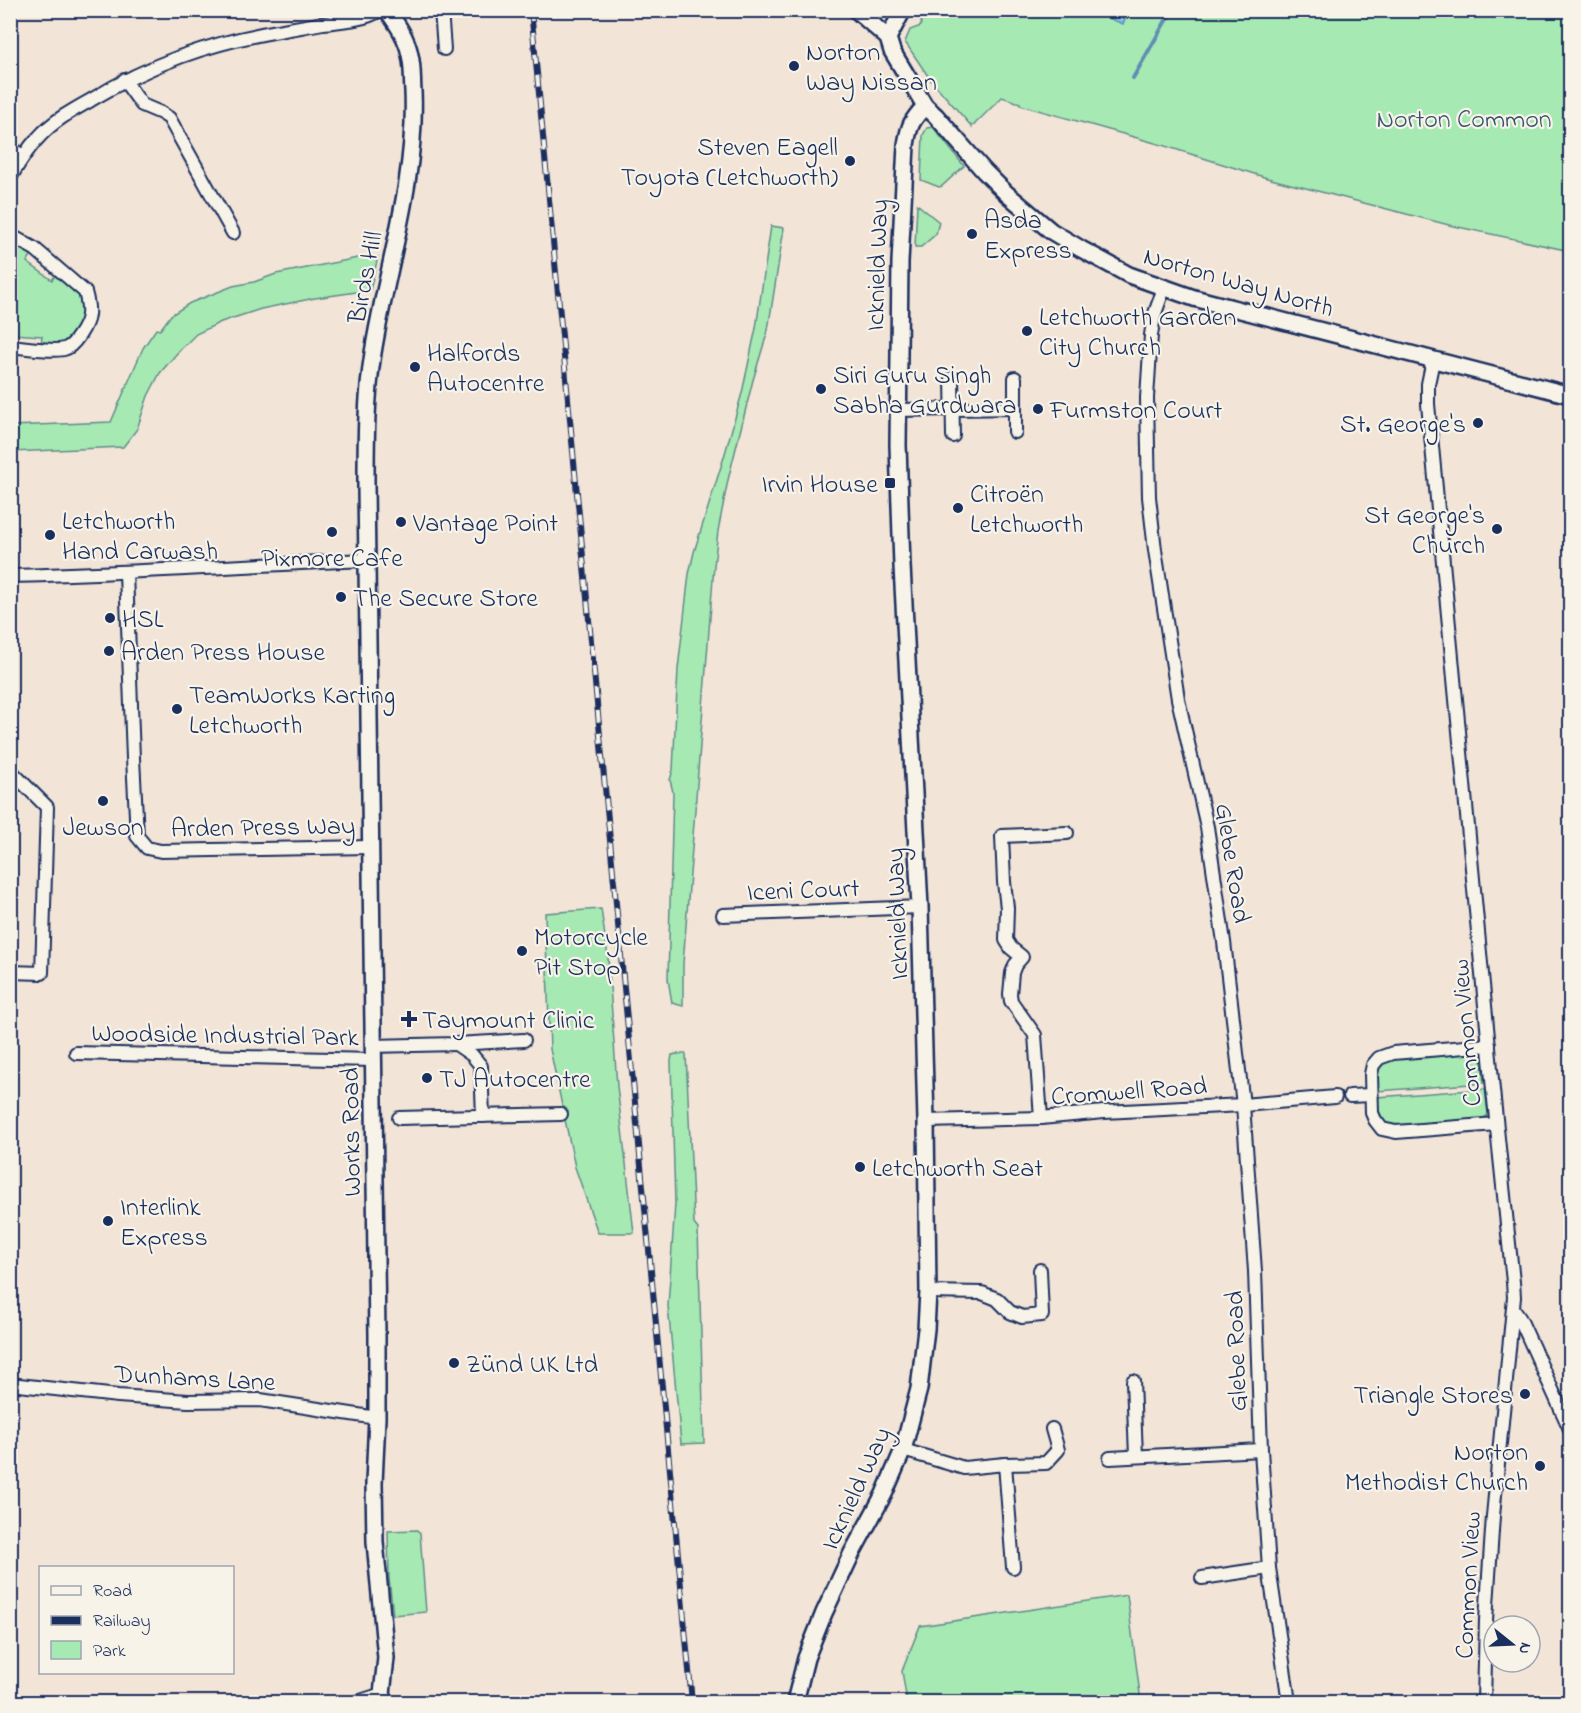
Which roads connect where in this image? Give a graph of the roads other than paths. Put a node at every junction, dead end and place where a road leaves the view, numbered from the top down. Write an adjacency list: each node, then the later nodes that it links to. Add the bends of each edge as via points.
1 (380, 10): 8 (street, via 350,20 201,48)
2 (387, 10): 26 (street, Birds Hill, via 403,34 410,54 414,122 410,162 373,354 366,416)
3 (441, 10): 7 (street)
4 (856, 10): 6 (street, Norton Way North)
5 (903, 10): 6 (street)
6 (888, 38): 9 (street, Norton Way North)
7 (444, 49)
8 (124, 80): 11 (street, via 65,115); 13 (street, via 142,105 169,118)
9 (925, 106): 15 (street, Norton Way North, via 1006,194 1051,231 1113,267); 23 (street, Icknield Way, via 909,126 906,145)
10 (10, 147): 11 (street)
11 (22, 156): 12 (street)
12 (10, 178)
13 (234, 233)
14 (10, 235): 16 (street, via 34,249 85,292 88,318 79,336 63,350)
15 (1164, 288): 17 (street, Norton Way North); 43 (street, Glebe Road, via 1151,335 1149,497 1176,688 1208,828)
16 (10, 346)
17 (1433, 360): 20 (street, Norton Way North); 37 (street, Common View, via 1428,404)
18 (952, 378): 22 (street)
19 (1015, 378): 21 (street)
20 (1570, 395)
21 (1016, 408): 22 (street); 24 (street)
22 (953, 409): 23 (street); 25 (street)
23 (897, 410): 32 (street, Icknield Way)
24 (1015, 432)
25 (953, 436)
26 (367, 560): 27 (street); 31 (street, Works Road)
27 (126, 573): 28 (street); 31 (street, Arden Press Way, via 137,836 147,848 161,851)
28 (10, 576)
29 (10, 770): 34 (street, via 47,807 42,973)
30 (1067, 833): 47 (street, via 1002,836 1006,940 1022,957 1012,973 1010,994 1035,1035)
31 (370, 847): 39 (street, Works Road)
32 (920, 907): 33 (street, Iceni Court); 48 (street, Icknield Way)
33 (723, 915)
34 (10, 972)
35 (524, 1040): 36 (street, Woodside Industrial Park)
36 (456, 1044): 39 (street, Woodside Industrial Park); 45 (street, via 481,1066)
37 (1489, 1046): 40 (street, via 1393,1053 1379,1058 1371,1074); 49 (street, Common View)
38 (76, 1053): 39 (street, Woodside Industrial Park)
39 (372, 1053): 55 (street, Works Road)
40 (1371, 1095): 41 (street); 49 (street, via 1371,1113 1382,1129 1396,1132)
41 (1350, 1096)
42 (1335, 1097): 43 (street, Cromwell Road)
43 (1243, 1105): 47 (street, Cromwell Road); 59 (street, Glebe Road, via 1255,1271)
44 (561, 1114): 45 (street)
45 (483, 1116): 46 (street)
46 (399, 1118)
47 (1041, 1118): 48 (street, Cromwell Road)
48 (926, 1121): 51 (street, Icknield Way)
49 (1496, 1124): 52 (street, Common View, via 1514,1282)
50 (1040, 1270): 51 (street, via 1042,1315 1022,1317 982,1293)
51 (928, 1292): 58 (street, Icknield Way, via 919,1389)
52 (1513, 1309): 57 (street); 70 (street, Common View, via 1493,1516)
53 (1133, 1381): 60 (street)
54 (10, 1384): 55 (street, Dunhams Lane, via 161,1399 260,1400)
55 (377, 1418): 66 (street, Works Road, via 375,1542 386,1658)
56 (1052, 1429): 62 (street, via 1058,1450 1046,1463)
57 (1570, 1429)
58 (903, 1450): 62 (street, via 964,1468); 68 (street, Icknield Way, via 824,1613 806,1658)
59 (1261, 1450): 60 (street); 64 (street, Glebe Road)
60 (1136, 1456): 61 (street)
61 (1110, 1458)
62 (1005, 1464): 63 (street)
63 (1013, 1567)
64 (1269, 1568): 65 (street); 69 (street, Glebe Road)
65 (1202, 1578)
66 (384, 1698): 67 (street)
67 (357, 1702)
68 (795, 1702)
69 (1289, 1702)
70 (1484, 1702)

